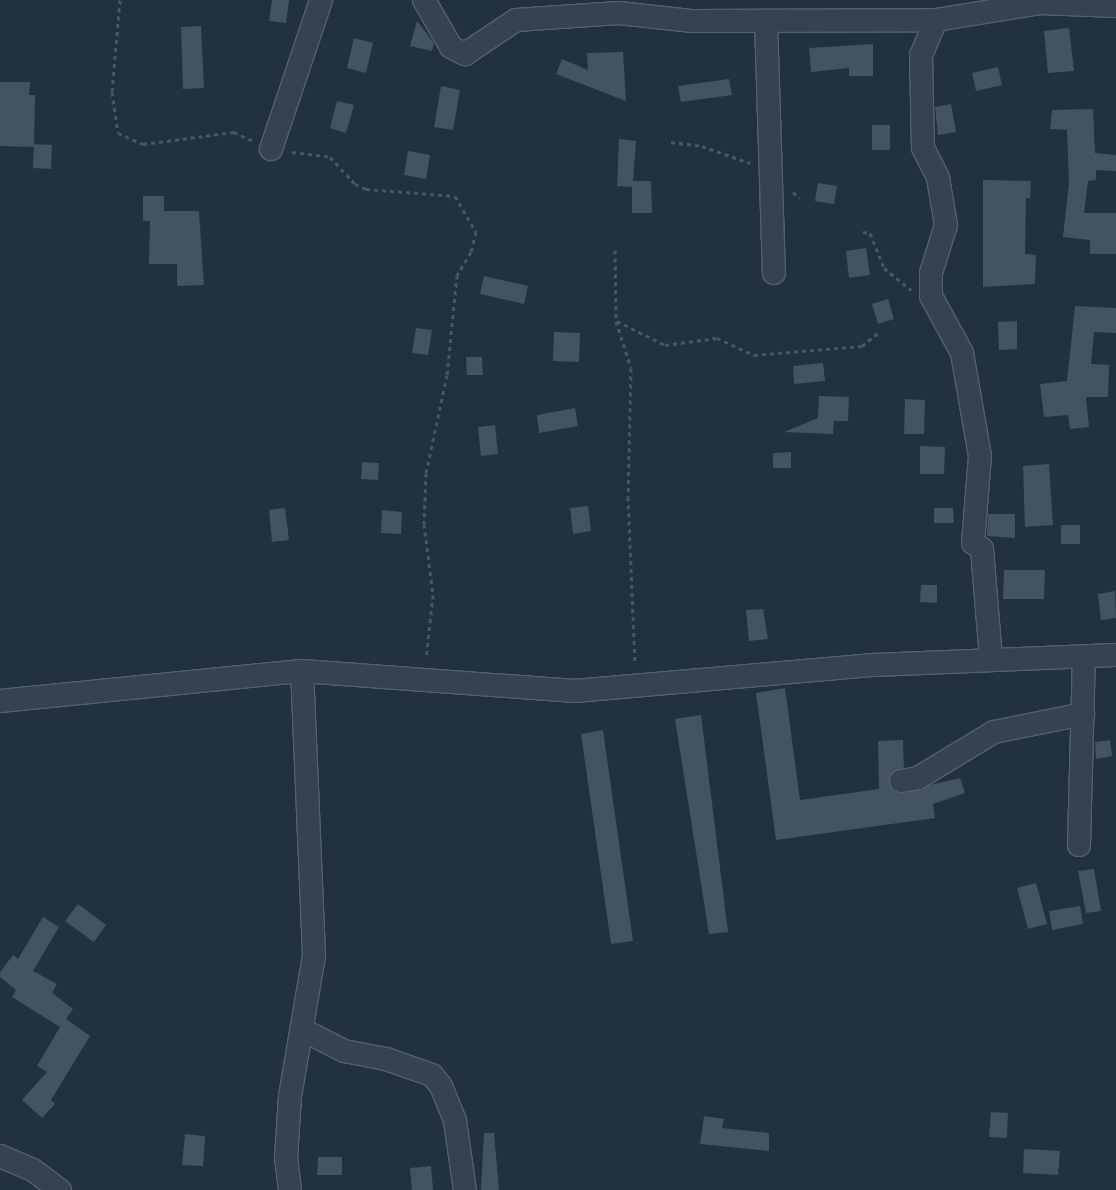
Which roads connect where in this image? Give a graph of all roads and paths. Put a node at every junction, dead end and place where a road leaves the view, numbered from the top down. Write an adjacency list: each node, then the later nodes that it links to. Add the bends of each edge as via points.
1 (321, 0): 7 (street)
2 (424, 0): 4 (street, via 451,47 465,54 516,20 619,13 691,21)
3 (1116, 6): 5 (street, via 1040,2)
4 (766, 20): 5 (street); 8 (street)
5 (936, 20): 14 (street, via 921,55 923,148 938,178 946,225 931,273 931,296)
6 (671, 142): 8 (path, via 702,146)
7 (271, 149)
8 (772, 170): 9 (path); 13 (street)
9 (800, 198)
10 (471, 219): 21 (path, via 476,232 457,275 446,375 426,473 424,524 433,595)
11 (862, 232): 14 (path, via 870,233 884,268)
12 (615, 250): 15 (path)
13 (774, 273)
14 (938, 312): 18 (street, via 962,353 980,456 973,543 982,548)
15 (616, 321): 16 (path, via 665,344 717,338 754,355 862,346); 22 (path, via 631,368 630,554 636,640)
16 (878, 333)
17 (1116, 655): 19 (street)
18 (991, 659): 19 (street); 22 (street)
19 (1084, 659): 24 (street)
20 (302, 671): 21 (street); 23 (street); 27 (street, via 315,897 314,955)
21 (424, 677): 22 (street, via 575,691)
22 (633, 687)
23 (0, 701)
24 (1083, 714): 25 (street, via 994,732 918,778); 26 (street)
25 (901, 782)
26 (1079, 845)
27 (305, 1031): 30 (street, via 290,1096 286,1158); 31 (street, via 344,1051 386,1059 432,1075 441,1086 455,1121)
28 (0, 1156): 29 (street, via 32,1170)
29 (60, 1190)
30 (290, 1190)
31 (465, 1190)

